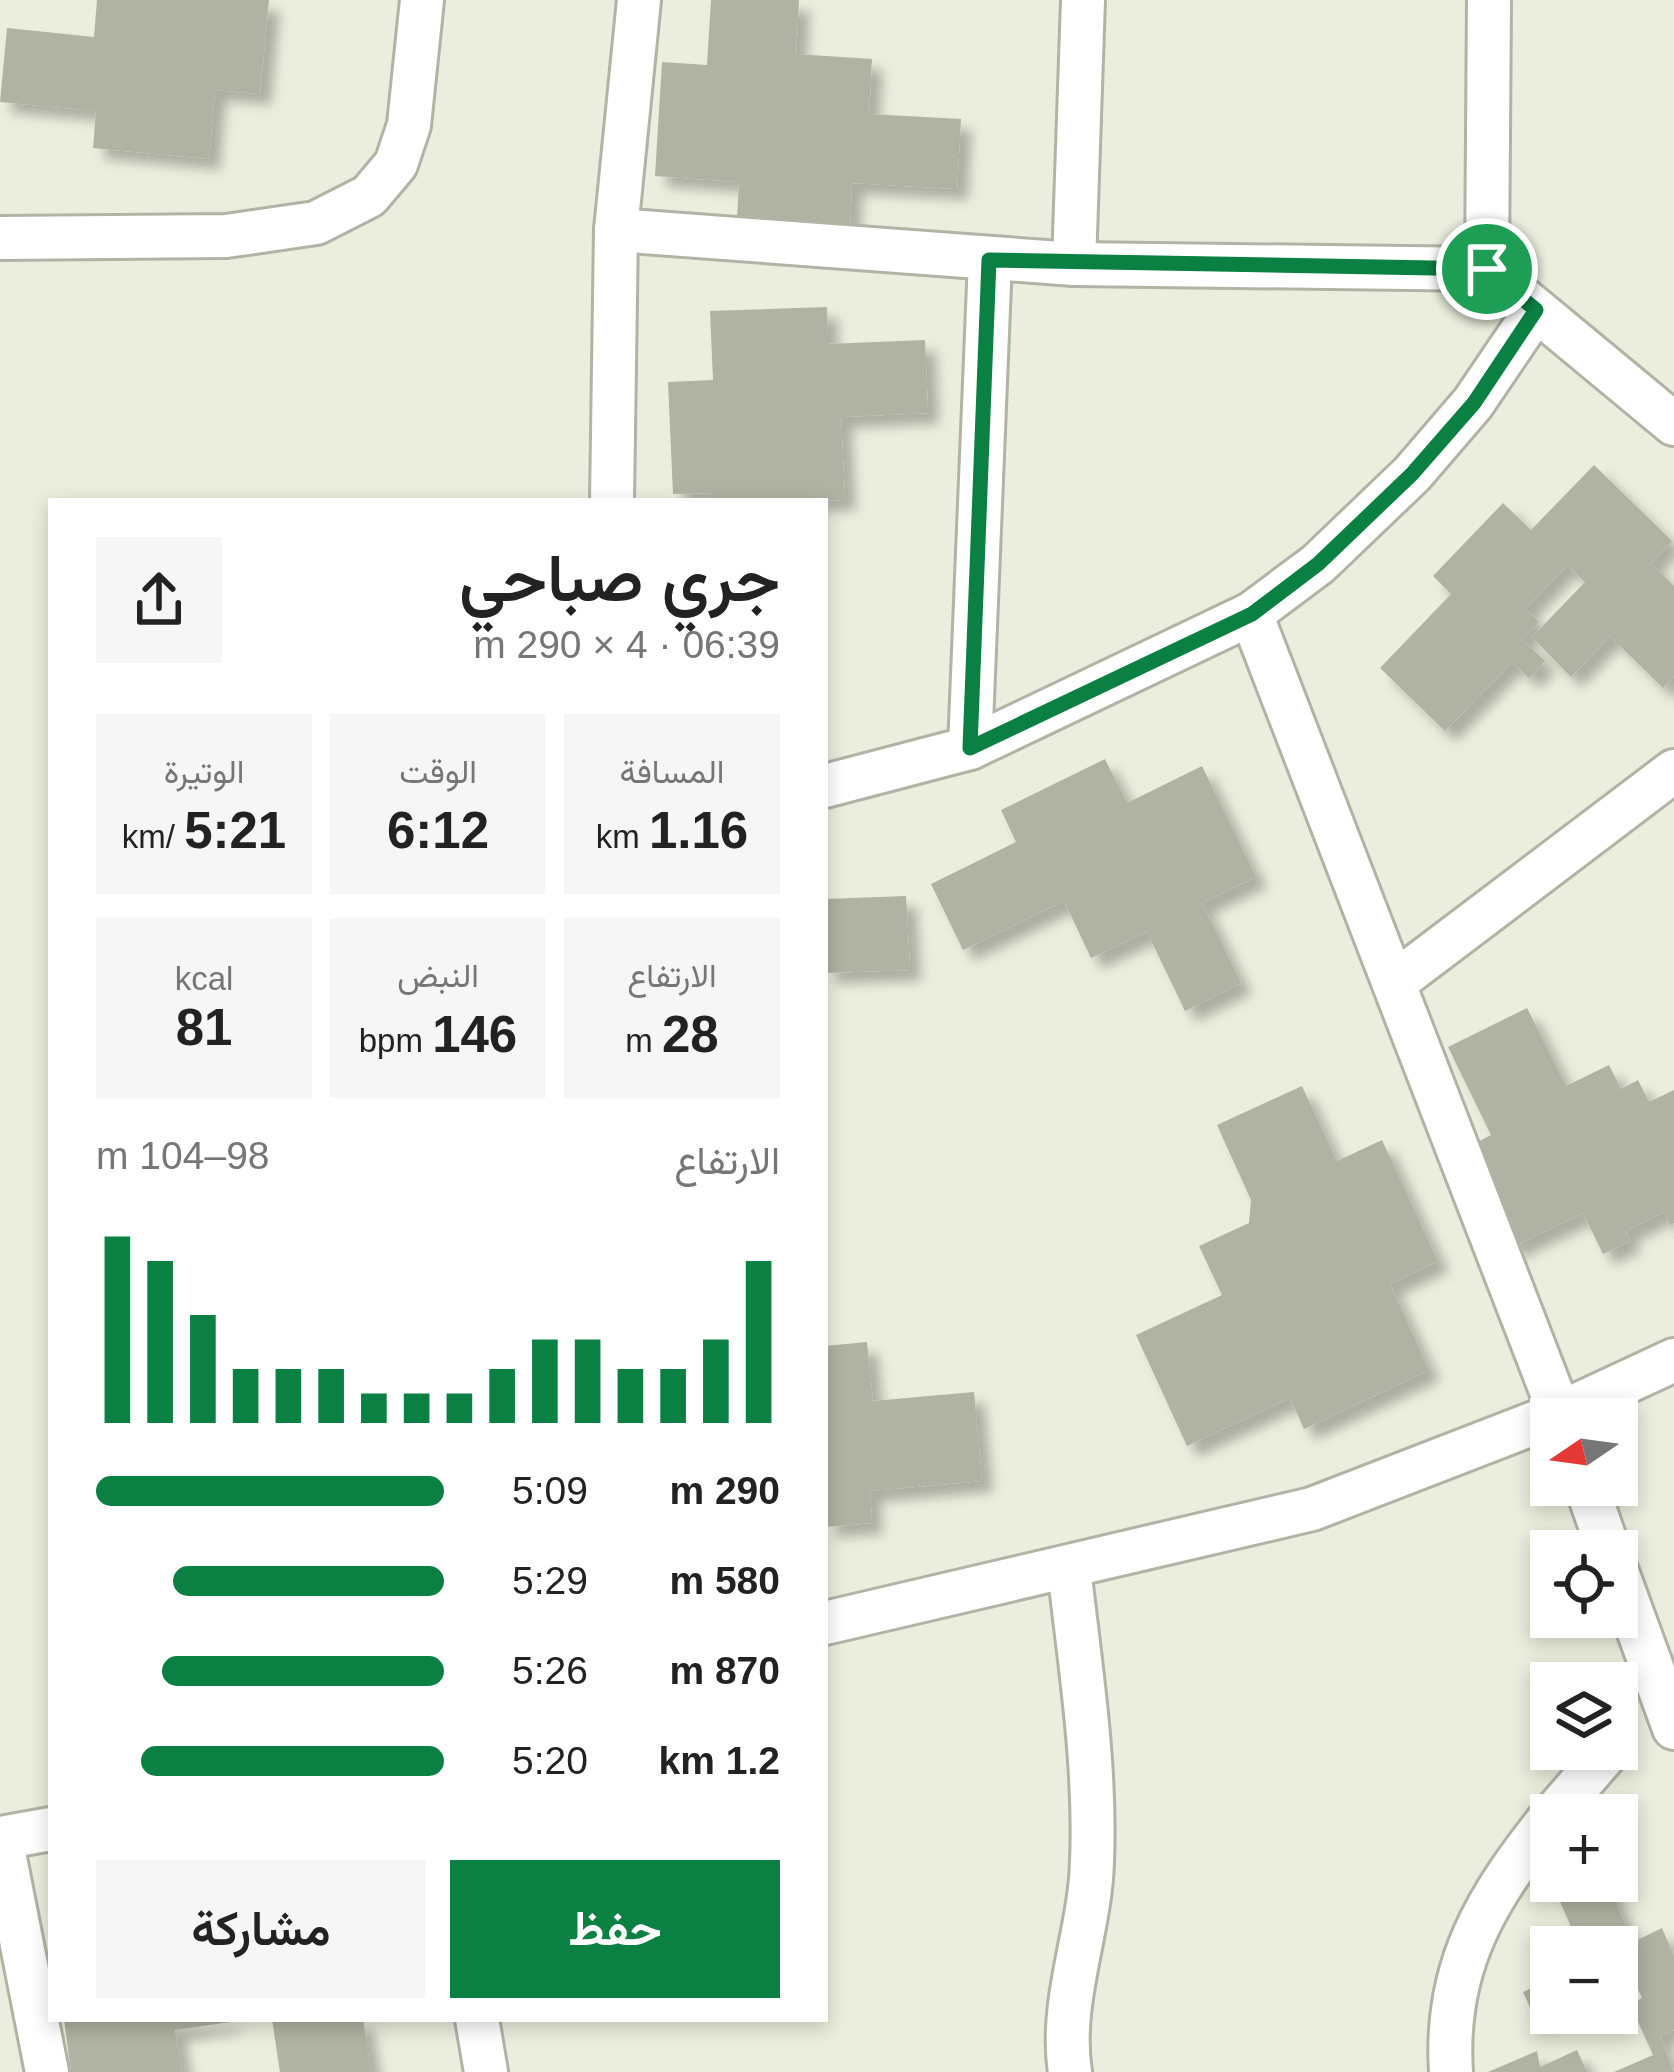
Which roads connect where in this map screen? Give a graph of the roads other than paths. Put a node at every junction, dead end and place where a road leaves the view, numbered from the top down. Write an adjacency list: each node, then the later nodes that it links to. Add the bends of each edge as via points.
1 (422, 0): 6 (street, via 410,125 396,164 369,196 316,223 226,236)
2 (639, 0): 5 (street)
3 (1083, 0): 8 (street)
4 (1489, 0): 9 (street)
5 (616, 230): 7 (street); 12 (street)
6 (0, 238)
7 (989, 260): 8 (street); 14 (street)
8 (1074, 264): 9 (street)
9 (1487, 269): 10 (street)
10 (1536, 310): 11 (street); 13 (street, via 1474,403 1412,474)
11 (1674, 424)
12 (612, 498)
13 (1252, 614): 14 (street); 17 (street)
14 (970, 748): 16 (street)
15 (1674, 771): 17 (street)
16 (828, 785)
17 (1394, 983): 19 (street)
18 (1674, 1360): 20 (street)
19 (1554, 1398)
20 (1597, 1398)
21 (1530, 1428): 22 (street, via 1312,1509)
22 (1069, 1568): 23 (street); 35 (street, via 1089,1739 1092,1864 1071,1999)
23 (828, 1622)
24 (1638, 1630): 25 (street)
25 (1668, 1714): 26 (street)
26 (1638, 1730)
27 (1592, 1770): 28 (street)
28 (1571, 1794)
29 (48, 1830): 30 (street)
30 (0, 1838): 33 (street)
31 (1530, 1848): 36 (street, via 1473,1930 1455,1996)
32 (478, 2022): 34 (street)
33 (47, 2072)
34 (486, 2072)
35 (1070, 2072)
36 (1451, 2072)

